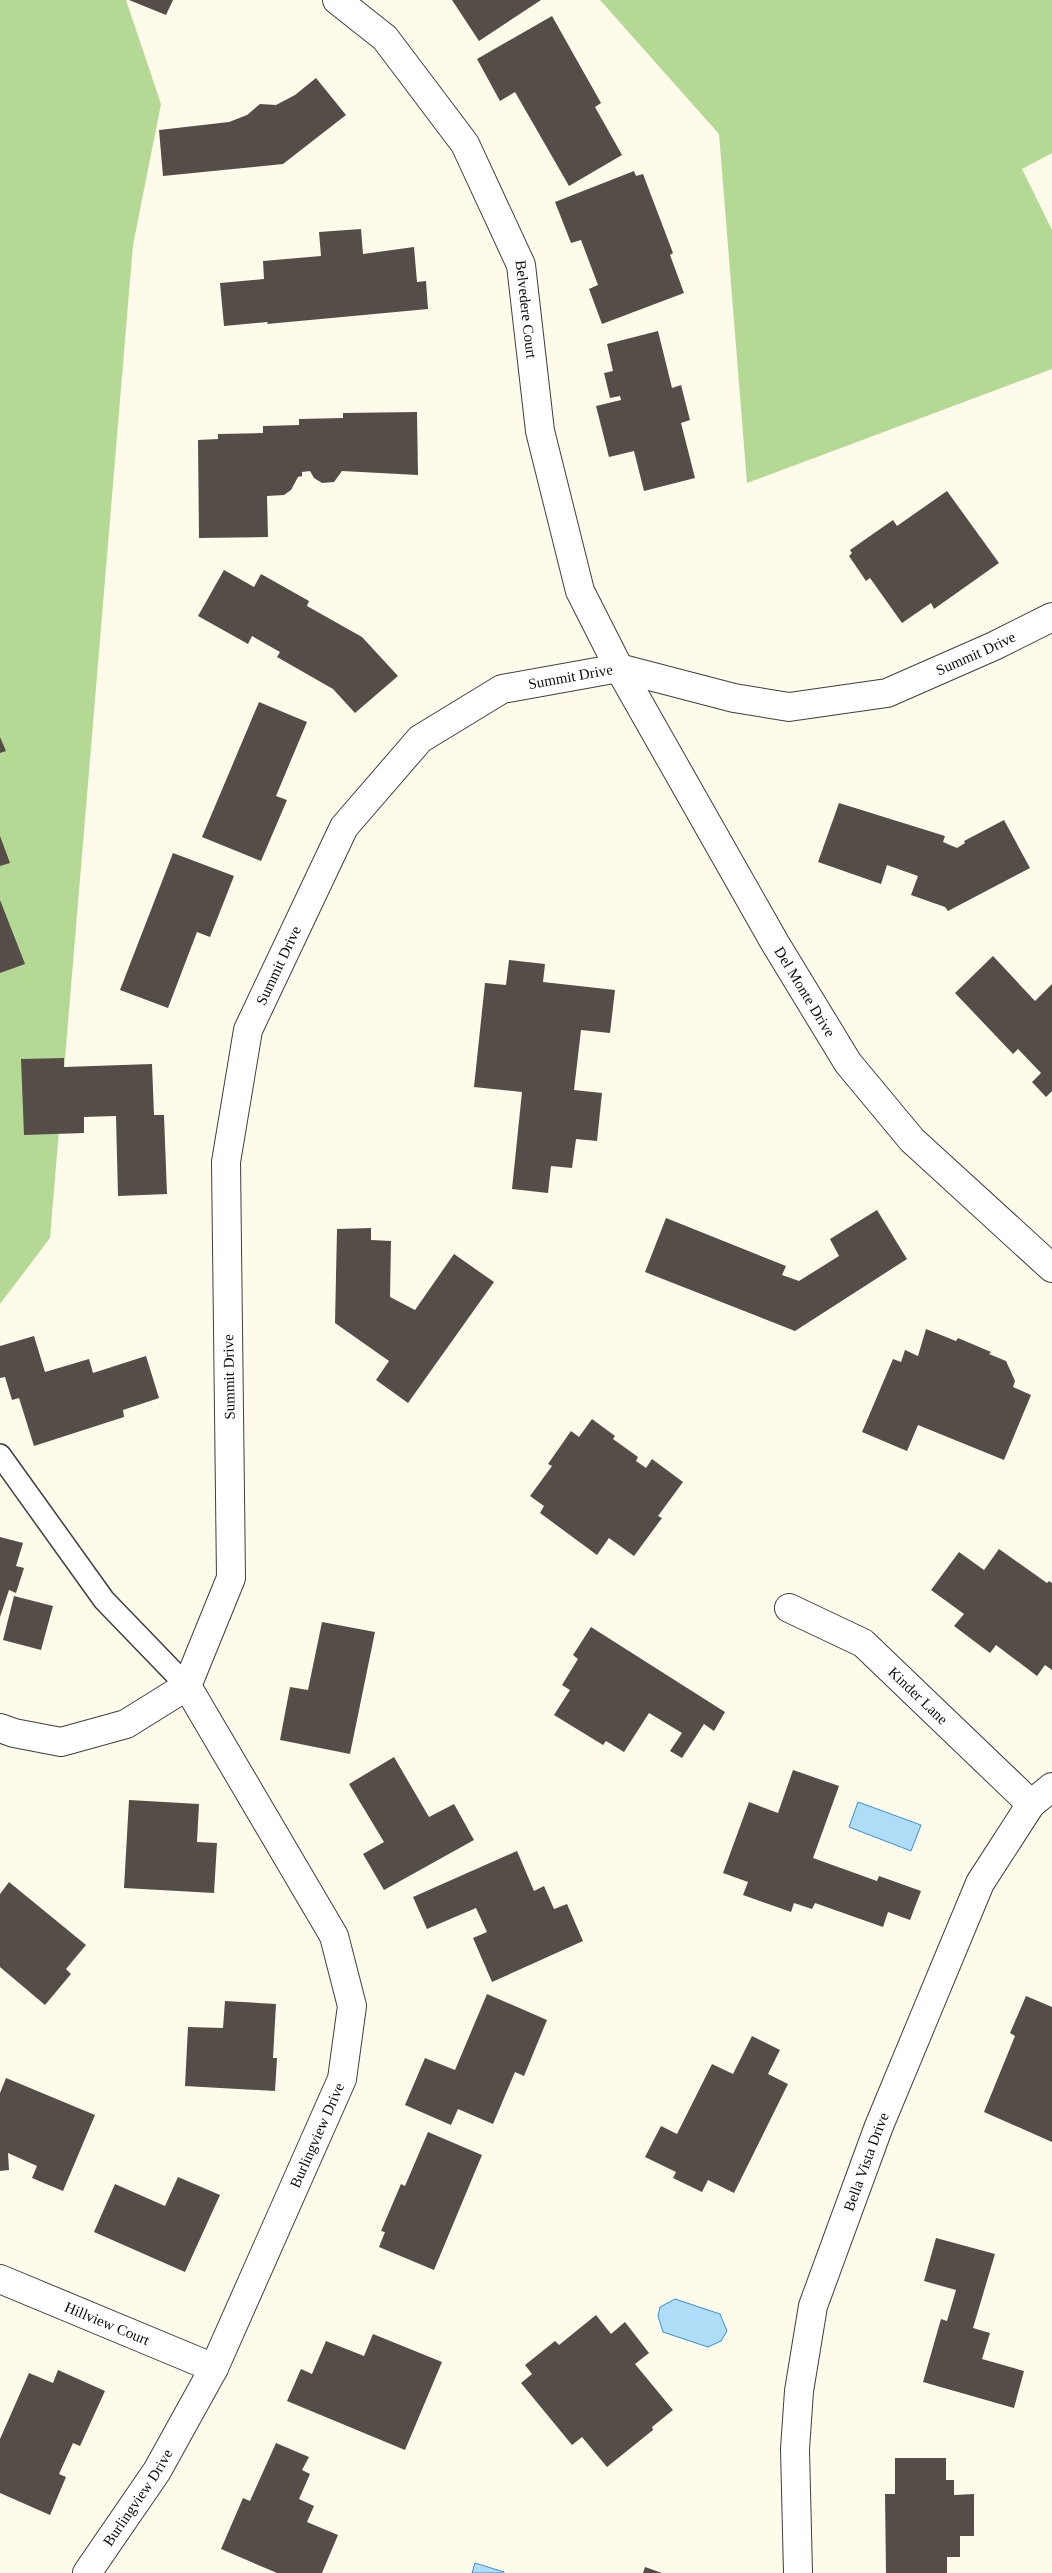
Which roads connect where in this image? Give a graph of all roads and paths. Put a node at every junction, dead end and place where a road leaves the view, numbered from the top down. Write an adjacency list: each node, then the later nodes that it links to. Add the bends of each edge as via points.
1 (338, 0): 3 (street, Belvedere Court, via 385,38 465,144 521,265 540,430 580,591)
2 (1052, 617): 3 (street, Summit Drive, via 887,694 790,707 734,698)
3 (619, 668): 4 (street, Del Monte Drive, via 775,943 848,1062 912,1140); 7 (street, Summit Drive, via 502,690 420,738 344,827 248,1030 226,1162 231,1578)
4 (1052, 1268)
5 (0, 1455): 7 (lane, via 104,1600)
6 (789, 1608): 9 (street, Kinder Lane, via 863,1643)
7 (187, 1686): 8 (street, via 126,1724 62,1742); 11 (street, Burlingview Drive, via 334,1936 352,2006 342,2080)
8 (0, 1728)
9 (1042, 1795): 13 (street, Bella Vista Drive, via 980,1884 879,2126 813,2306 799,2391 795,2449)
10 (0, 2279): 11 (street, Hillview Court)
11 (214, 2368): 12 (street, Burlingview Drive, via 157,2471)
12 (87, 2573)
13 (798, 2573)

